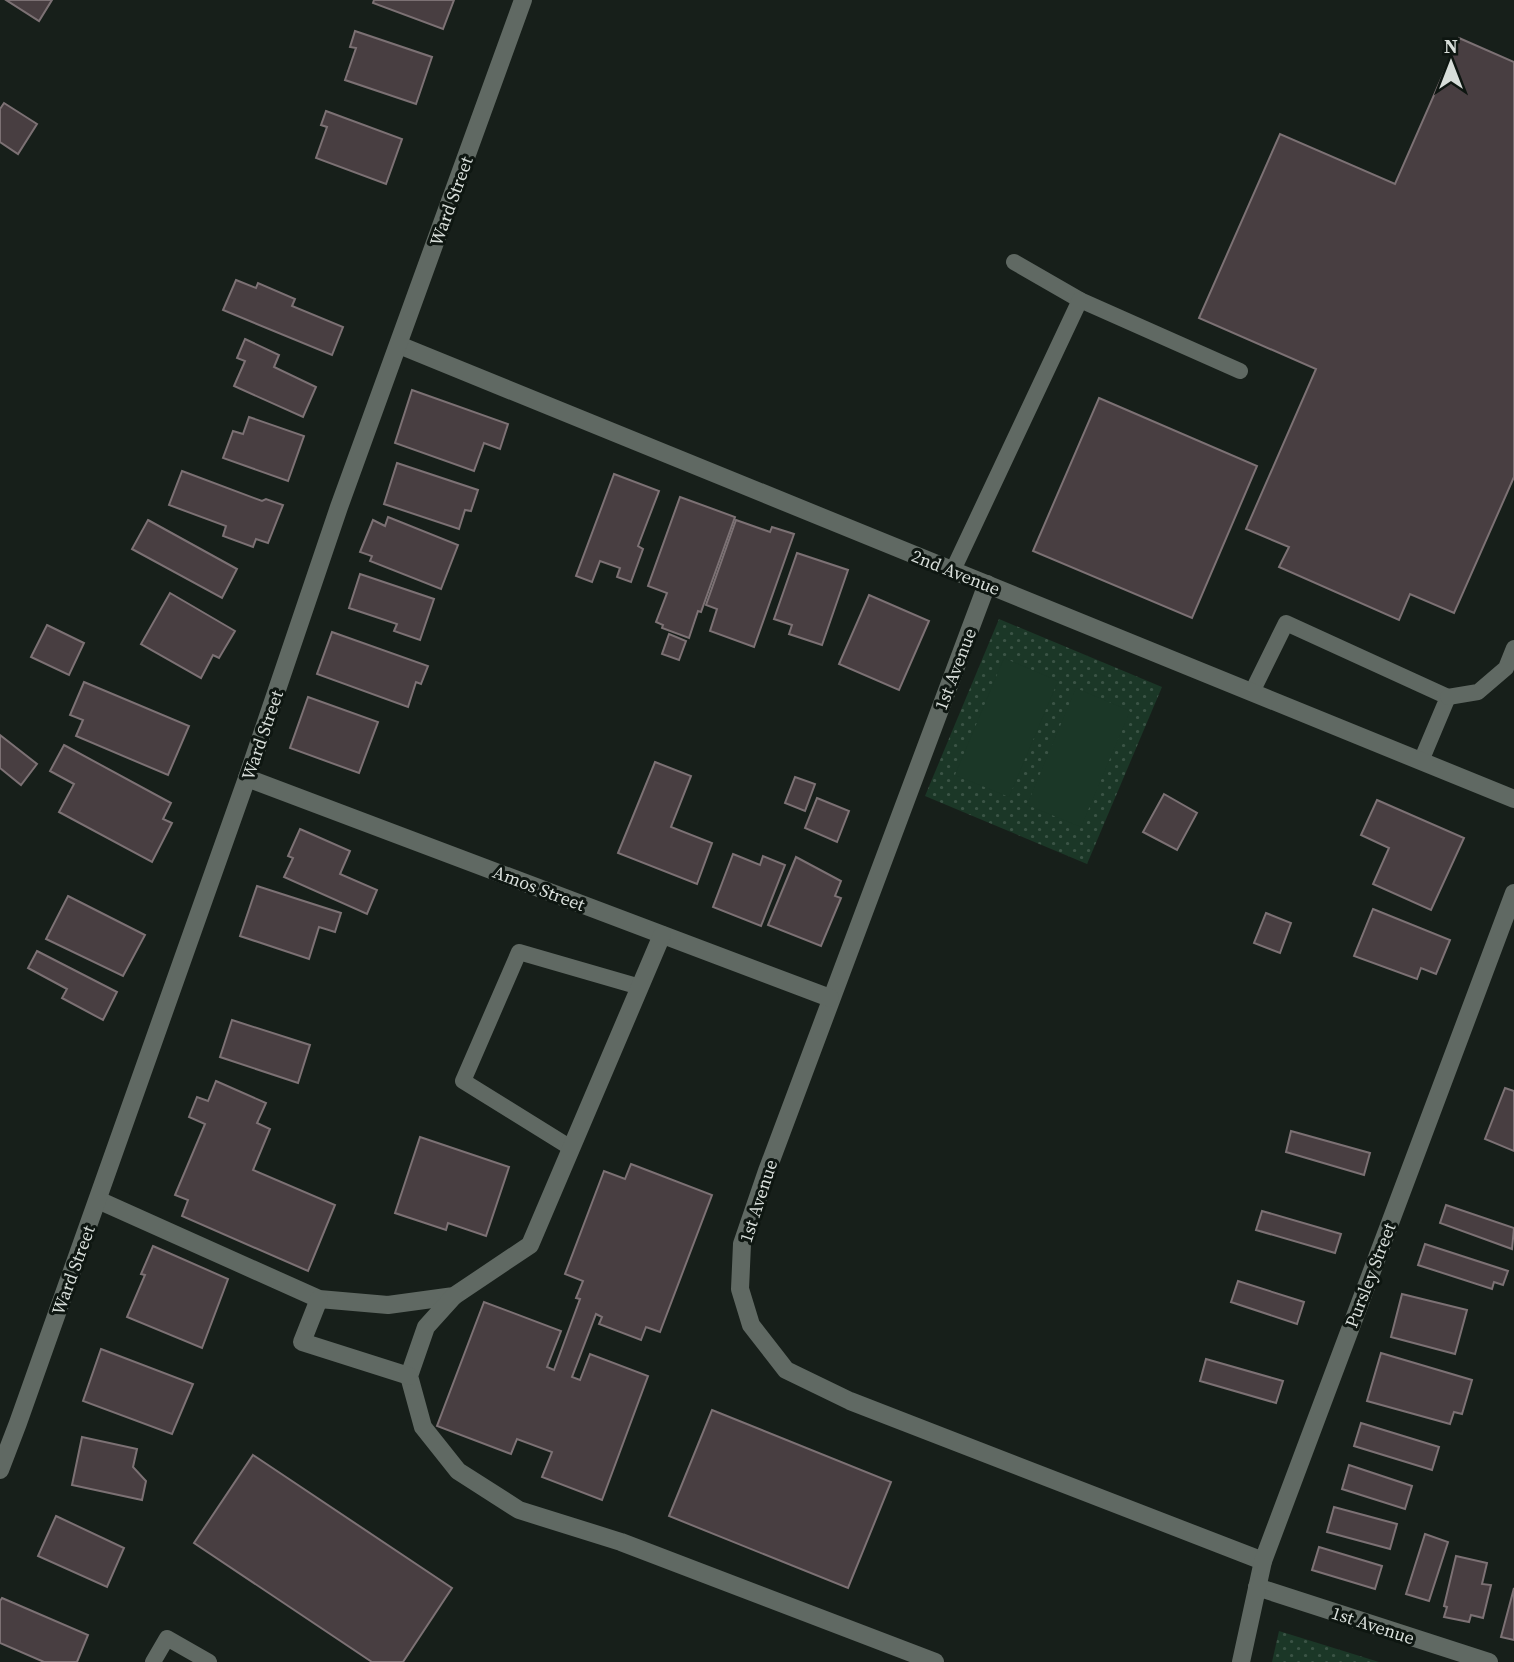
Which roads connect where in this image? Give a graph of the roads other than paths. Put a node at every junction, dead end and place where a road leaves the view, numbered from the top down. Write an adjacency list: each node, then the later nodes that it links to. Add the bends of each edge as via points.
1 (523, 0): 4 (street, Ward Street)
2 (1014, 262): 3 (lane)
3 (1080, 300): 5 (lane); 6 (lane)
4 (398, 345): 6 (street, 2nd Avenue); 12 (street, Ward Street)
5 (1240, 371)
6 (953, 570): 7 (street, 2nd Avenue)
7 (987, 584): 9 (street, 2nd Avenue); 17 (street, 1st Avenue)
8 (1514, 648): 10 (lane, via 1506,668 1478,692)
9 (1252, 692): 10 (lane, via 1286,624); 11 (street, 2nd Avenue)
10 (1448, 696): 11 (lane)
11 (1421, 761): 13 (street, 2nd Avenue)
12 (247, 778): 15 (street, Amos Street); 19 (street, Ward Street)
13 (1514, 799)
14 (1514, 893): 24 (street, Pursley Street)
15 (662, 935): 16 (street); 17 (street, Amos Street)
16 (640, 986): 18 (street); 18 (lane, via 519,952 463,1081)
17 (830, 998): 24 (street, 1st Avenue, via 742,1244 740,1289 751,1325 786,1370 850,1401)
18 (571, 1148): 20 (street, via 530,1245)
19 (98, 1200): 21 (street); 23 (street, Ward Street)
20 (454, 1296): 21 (street, via 388,1305); 22 (street, via 426,1327)
21 (319, 1299): 22 (street, via 302,1342)
22 (409, 1376): 28 (street, via 423,1427 458,1471 519,1510 621,1542)
23 (0, 1470)
24 (1263, 1560): 25 (street, Pursley Street)
25 (1257, 1587): 29 (street, Pursley Street); 30 (street, 1st Avenue)
26 (153, 1662): 27 (lane, via 167,1638)
27 (209, 1662)
28 (934, 1662)
29 (1241, 1662)
30 (1489, 1662)

